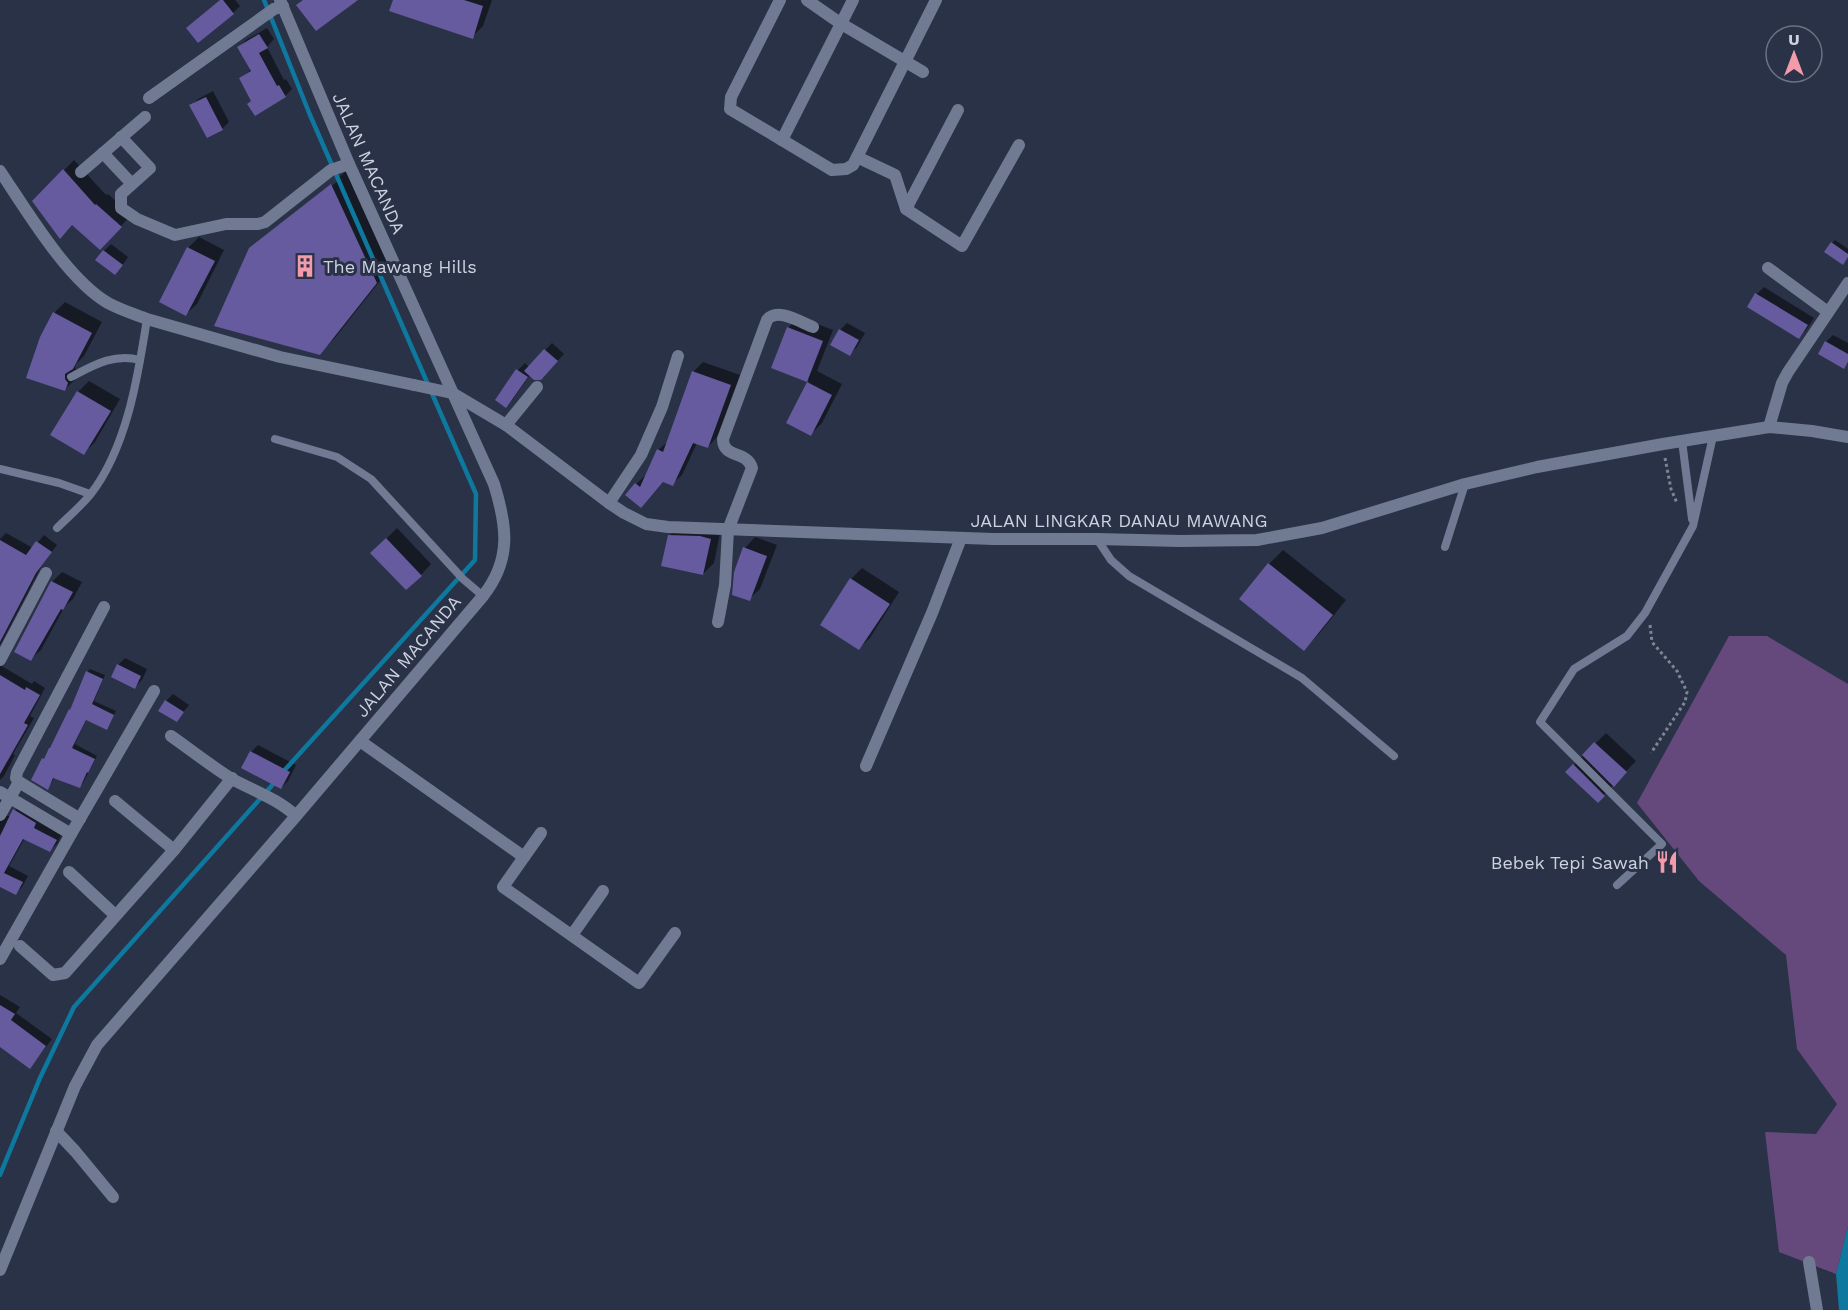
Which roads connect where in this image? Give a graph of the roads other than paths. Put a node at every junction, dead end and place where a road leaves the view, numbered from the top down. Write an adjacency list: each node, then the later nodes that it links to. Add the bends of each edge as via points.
1 (780, 0): 13 (street, via 729,103 730,109)
2 (807, 0): 6 (street)
3 (853, 0): 6 (street)
4 (936, 0): 7 (street)
5 (279, 6): 9 (street); 17 (street, JALAN MACANDA)
6 (840, 22): 7 (street); 13 (street)
7 (905, 63): 8 (street); 16 (street)
8 (923, 72)
9 (150, 98)
10 (958, 110): 21 (street)
11 (145, 117): 12 (street)
12 (121, 137): 15 (street); 20 (street, via 150,168)
13 (782, 140): 16 (street, via 832,170 846,169)
14 (1019, 146): 21 (street, via 962,246)
15 (103, 153): 19 (street); 20 (street)
16 (857, 158): 21 (street, via 895,175)
17 (341, 167): 20 (street, via 265,222 226,224 175,236 121,208 121,194); 31 (street, JALAN MACANDA)
18 (0, 171): 25 (street, JALAN LINGKAR DANAU MAWANG, via 54,248 91,290)
19 (81, 172)
20 (132, 184)
21 (906, 209)
22 (1768, 268): 24 (street)
23 (1848, 283): 24 (street)
24 (1828, 312): 33 (street, via 1782,383)
25 (146, 323): 28 (lane); 31 (street, JALAN LINGKAR DANAU MAWANG, via 280,357)
26 (813, 327): 44 (street, via 777,313 766,320 723,439 726,450 746,458 752,468)
27 (678, 356): 41 (street, via 642,455)
28 (140, 360): 29 (lane, via 111,358); 40 (lane, via 115,454)
29 (71, 377)
30 (537, 387): 32 (street)
31 (452, 393): 32 (street, JALAN LINGKAR DANAU MAWANG); 49 (street, JALAN MACANDA, via 494,484 503,514 506,543 494,582)
32 (506, 425): 41 (street, JALAN LINGKAR DANAU MAWANG)
33 (1769, 427): 34 (street, JALAN LINGKAR DANAU MAWANG); 35 (street, JALAN LINGKAR DANAU MAWANG)
34 (1713, 436): 37 (street, JALAN LINGKAR DANAU MAWANG); 42 (lane)
35 (1848, 437)
36 (275, 439): 49 (lane, via 337,457 371,478)
37 (1682, 441): 39 (street, JALAN LINGKAR DANAU MAWANG); 42 (lane)
38 (0, 470): 40 (lane)
39 (1465, 484): 46 (street, JALAN LINGKAR DANAU MAWANG, via 1283,537 1209,541); 47 (lane)
40 (90, 494): 43 (lane)
41 (609, 503): 44 (street, JALAN LINGKAR DANAU MAWANG, via 646,524)
42 (1693, 526): 70 (lane, via 1645,614 1627,636 1574,669 1540,722 1662,844)
43 (57, 528)
44 (728, 530): 45 (street, JALAN LINGKAR DANAU MAWANG); 51 (street)
45 (961, 538): 46 (street, JALAN LINGKAR DANAU MAWANG); 57 (street)
46 (1097, 539): 56 (lane, via 1111,560 1129,576 1302,678)
47 (1445, 547)
48 (46, 573): 52 (street)
49 (480, 594): 55 (street, JALAN MACANDA)
50 (104, 607): 59 (street, via 17,772)
51 (718, 622)
52 (0, 660)
53 (154, 691): 64 (street)
54 (171, 736): 58 (street)
55 (360, 741): 62 (street, JALAN MACANDA); 68 (street)
56 (1394, 756)
57 (866, 766)
58 (232, 778): 62 (street); 67 (street)
59 (19, 782): 60 (street); 64 (street)
60 (5, 795): 63 (street); 66 (street)
61 (115, 801): 67 (street)
62 (293, 813): 77 (street, JALAN MACANDA, via 97,1046)
63 (0, 815)
64 (80, 819): 66 (street)
65 (541, 833): 68 (street)
66 (71, 834): 76 (street)
67 (174, 850): 72 (street)
68 (524, 857): 74 (street, via 503,887)
69 (69, 872): 72 (street)
70 (1617, 885)
71 (603, 891): 74 (street)
72 (115, 915): 75 (street, via 65,973 53,975)
73 (675, 933): 74 (street, via 639,983)
74 (572, 935)
75 (20, 946)
76 (0, 959)
77 (56, 1131): 78 (street); 80 (street, JALAN MACANDA)
78 (113, 1197)
79 (1809, 1263): 81 (street)
80 (0, 1270)
81 (1817, 1310)

